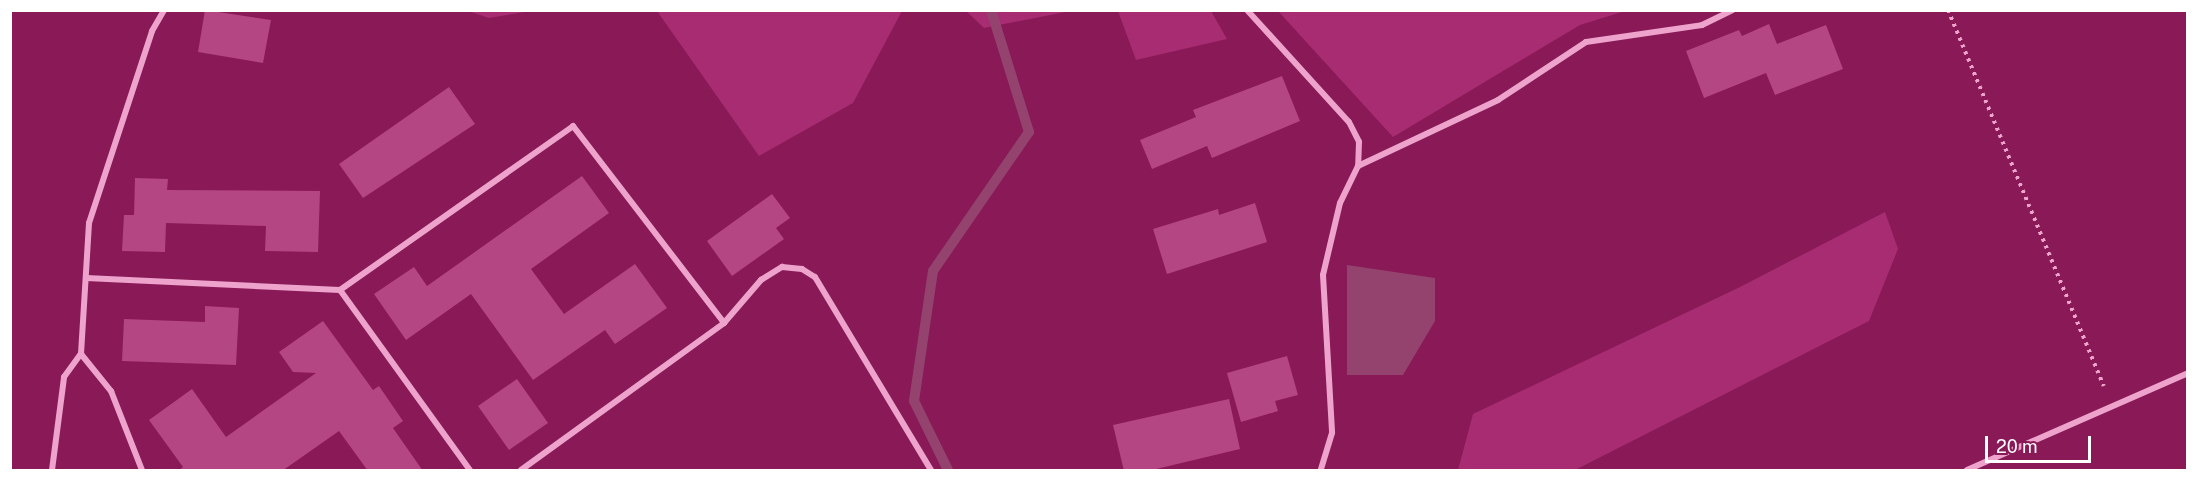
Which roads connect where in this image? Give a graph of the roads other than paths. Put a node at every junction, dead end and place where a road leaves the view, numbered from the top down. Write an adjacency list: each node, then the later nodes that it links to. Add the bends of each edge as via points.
1 (164, 10): 5 (street, via 152,31 89,223)
2 (1247, 10): 4 (street, via 1349,122 1359,142)
3 (1733, 10): 4 (street, via 1702,26 1586,42 1498,100)
4 (1358, 166): 15 (street, via 1340,203 1323,275 1332,433)
5 (86, 279): 6 (street); 8 (street)
6 (340, 290): 7 (street, via 573,126); 12 (street)
7 (724, 323): 13 (street); 14 (street, via 761,280 782,267 802,269 815,277)
8 (81, 354): 10 (street, via 64,377); 11 (street, via 111,391)
9 (2187, 373): 16 (street)
10 (52, 471)
11 (142, 471)
12 (470, 471)
13 (521, 471)
14 (931, 471)
15 (1321, 471)
16 (1967, 471)

